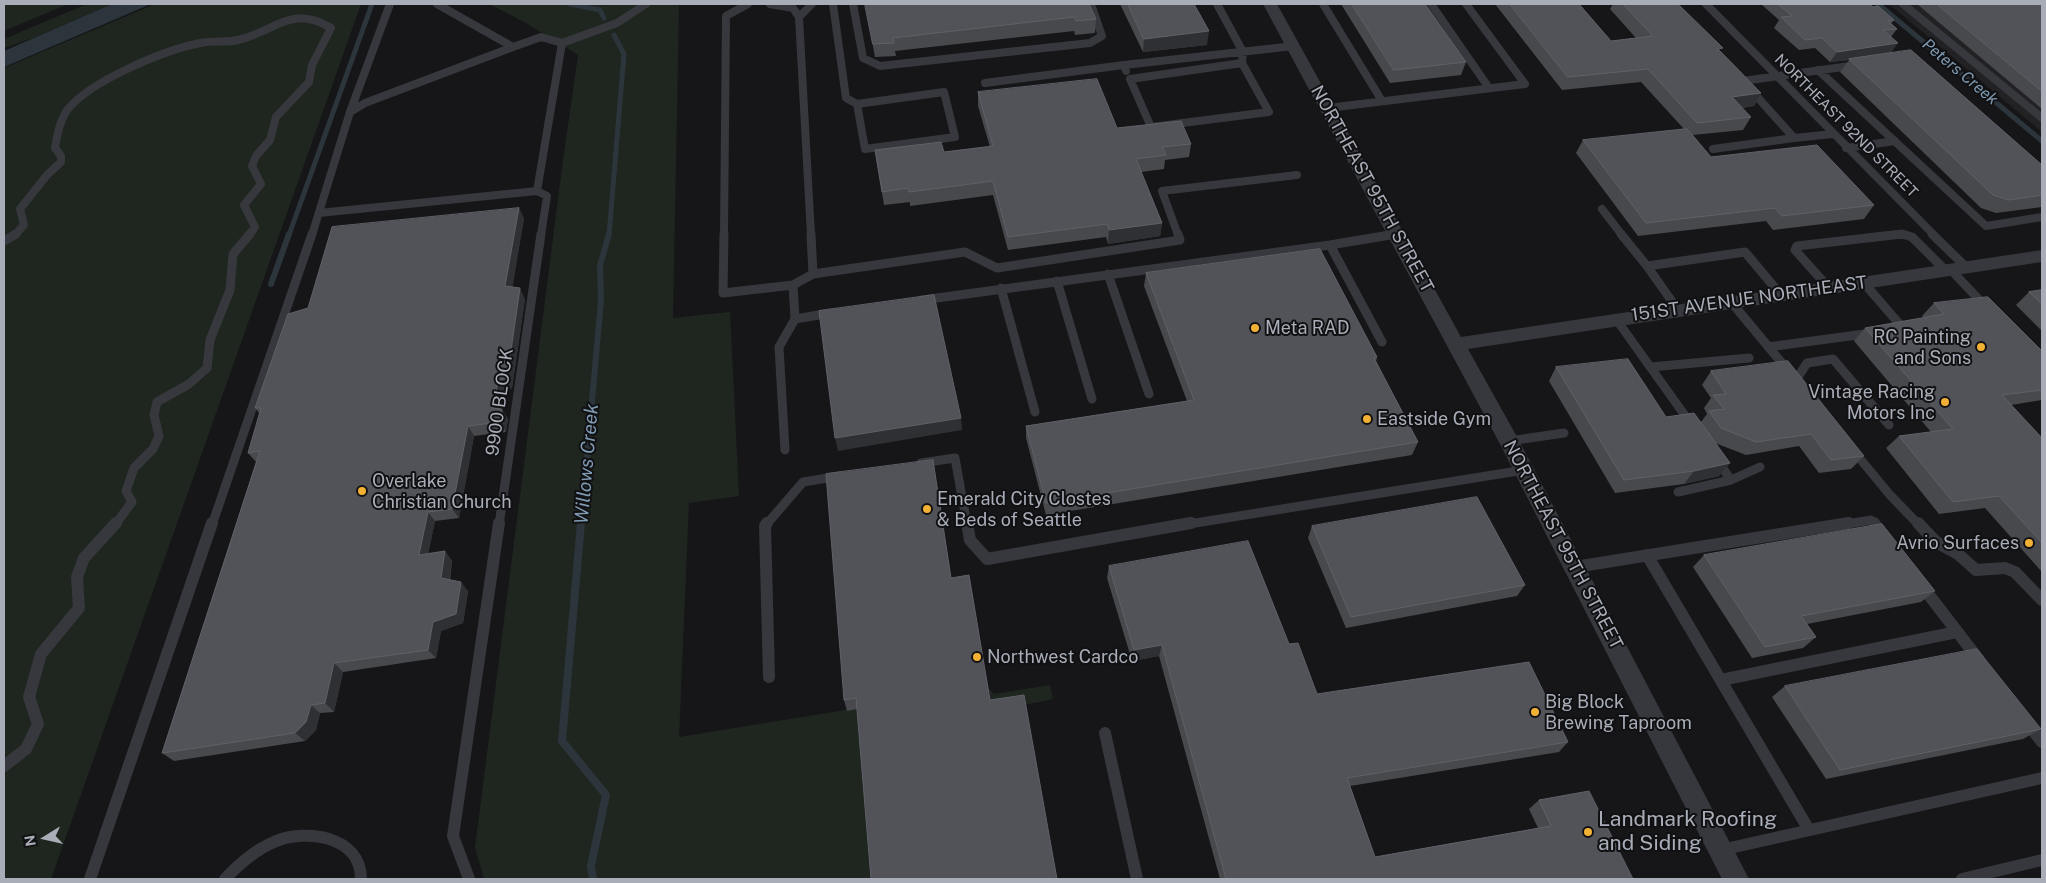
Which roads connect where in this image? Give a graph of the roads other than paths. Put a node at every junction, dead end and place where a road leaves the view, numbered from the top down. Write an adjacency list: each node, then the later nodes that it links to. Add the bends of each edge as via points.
1 (390, 4): 33 (lane)
2 (437, 4): 20 (lane)
3 (646, 4): 18 (lane, via 632,16 610,27)
4 (748, 4): 55 (lane, via 726,16 723,293)
5 (770, 4): 17 (lane, via 793,8)
6 (812, 4): 17 (lane)
7 (833, 4): 31 (lane, via 846,98)
8 (853, 4): 9 (lane, via 863,58 880,66 1090,43 1102,36)
9 (1091, 4)
10 (1217, 4): 21 (lane)
11 (1270, 4): 19 (street, NORTHEAST 95TH STREET)
12 (1323, 4): 30 (lane)
13 (1431, 4): 29 (lane)
14 (1466, 4): 29 (lane, via 1525,84)
15 (1706, 4): 26 (lane, NORTHEAST 92ND STREET)
16 (1903, 4): 34 (lane)
17 (799, 17): 51 (lane)
18 (562, 43): 20 (lane, via 541,38); 41 (lane)
19 (1294, 46): 21 (lane); 32 (street, NORTHEAST 95TH STREET)
20 (513, 47): 33 (lane, via 365,103)
21 (1243, 52): 22 (lane); 24 (lane)
22 (1242, 63): 27 (lane); 27 (lane, via 1268,112 1151,126)
23 (1865, 64): 25 (lane)
24 (1124, 65): 27 (lane); 28 (lane)
25 (1818, 70): 26 (lane); 37 (lane)
26 (1778, 77): 35 (lane, NORTHEAST 92ND STREET); 36 (lane, via 1742,81)
27 (1130, 79)
28 (985, 82)
29 (1489, 88): 30 (lane)
30 (1382, 101): 32 (lane)
31 (857, 104): 31 (lane, via 865,148 955,137 944,92)
32 (1328, 108): 45 (street, NORTHEAST 95TH STREET)
33 (350, 112): 43 (lane)
34 (2042, 118)
35 (1833, 134): 36 (lane); 39 (lane, NORTHEAST 92ND STREET)
36 (1794, 138): 38 (lane)
37 (1895, 141): 39 (lane); 44 (lane, via 1986,226)
38 (1713, 148)
39 (1846, 148): 50 (lane, NORTHEAST 92ND STREET)
40 (1297, 175): 51 (lane, via 1162,191 1180,240 997,268 966,252)
41 (537, 191): 43 (lane); 107 (lane, 9900 BLOCK, via 547,196 453,836)
42 (1602, 209): 49 (lane)
43 (319, 213): 104 (lane)
44 (2042, 217)
45 (1396, 234): 47 (lane); 67 (street, NORTHEAST 95TH STREET)
46 (4, 241): 99 (lane, via 24,225 20,209 47,174 61,162 55,148 68,109 95,87 183,48 202,42 237,40 300,16 320,19 331,28 312,65 309,82 276,117 270,140 252,166 260,184 244,206 256,227 233,254 230,290 210,340 207,368 189,384 157,402 154,415 159,436 153,449 134,468 126,491 132,502 84,558 77,577 79,608 41,654 29,697 38,724 26,749)
47 (1330, 245): 52 (lane); 66 (lane)
48 (2042, 256): 50 (street, 151ST AVENUE NORTHEAST)
49 (1647, 266): 58 (lane, via 1745,252); 61 (lane)
50 (1954, 268): 54 (street, 151ST AVENUE NORTHEAST); 57 (lane, via 1912,237 1902,234 1797,246 1796,250); 63 (lane)
51 (813, 274): 55 (lane)
52 (1108, 274): 53 (lane); 71 (lane)
53 (1057, 281): 56 (lane); 72 (lane)
54 (1862, 282): 57 (street, 151ST AVENUE NORTHEAST); 68 (lane, via 1902,327)
55 (793, 285): 64 (lane)
56 (1001, 288): 59 (lane); 73 (lane)
57 (1829, 288): 58 (street, 151ST AVENUE NORTHEAST)
58 (1781, 295): 60 (street, 151ST AVENUE NORTHEAST)
59 (913, 301)
60 (1732, 302): 61 (street, 151ST AVENUE NORTHEAST); 68 (lane)
61 (1678, 310): 65 (street, 151ST AVENUE NORTHEAST)
62 (844, 311): 64 (lane)
63 (1996, 318)
64 (795, 319): 79 (lane, via 779,347)
65 (1616, 319): 67 (street, 151ST AVENUE NORTHEAST); 70 (lane)
66 (1382, 342)
67 (1457, 344): 78 (street, NORTHEAST 95TH STREET)
68 (1768, 347): 74 (lane, via 1799,383 1807,363 1834,359)
69 (1748, 358): 70 (lane)
70 (1651, 368): 76 (lane)
71 (1149, 394)
72 (1092, 399)
73 (1035, 412)
74 (1888, 425)
75 (1564, 433): 78 (lane)
76 (1699, 435)
77 (1843, 438): 91 (lane, via 1890,495 1936,542 1958,554 1976,570 2005,568 2015,572)
78 (1509, 441): 83 (street, NORTHEAST 95TH STREET)
79 (785, 450)
80 (1710, 450): 85 (lane)
81 (908, 465): 83 (lane, via 955,458 970,540 987,559)
82 (1760, 467): 85 (lane)
83 (1524, 470): 89 (street, NORTHEAST 95TH STREET)
84 (851, 474): 94 (lane, via 803,482 765,526)
85 (1731, 480): 86 (lane)
86 (1678, 492)
87 (1888, 542): 88 (lane, via 1871,520)
88 (1647, 554): 89 (lane); 95 (lane)
89 (1575, 567): 102 (street, NORTHEAST 95TH STREET)
90 (1917, 580): 92 (lane)
91 (2042, 600)
92 (1958, 632): 93 (lane); 95 (lane)
93 (1988, 671)
94 (769, 676)
95 (1721, 680): 101 (lane)
96 (2018, 710): 98 (lane)
97 (1105, 733): 108 (lane)
98 (2042, 742)
99 (4, 766)
100 (2042, 778): 101 (lane)
101 (1810, 830): 102 (lane)
102 (1721, 850): 109 (street, NORTHEAST 95TH STREET)
103 (2042, 860): 110 (lane)
104 (90, 879)
105 (225, 879): 106 (lane, via 237,865 268,846 293,836 328,839 348,848 360,863)
106 (361, 879)
107 (468, 879)
108 (1137, 879)
109 (1736, 879)
110 (1962, 879)

